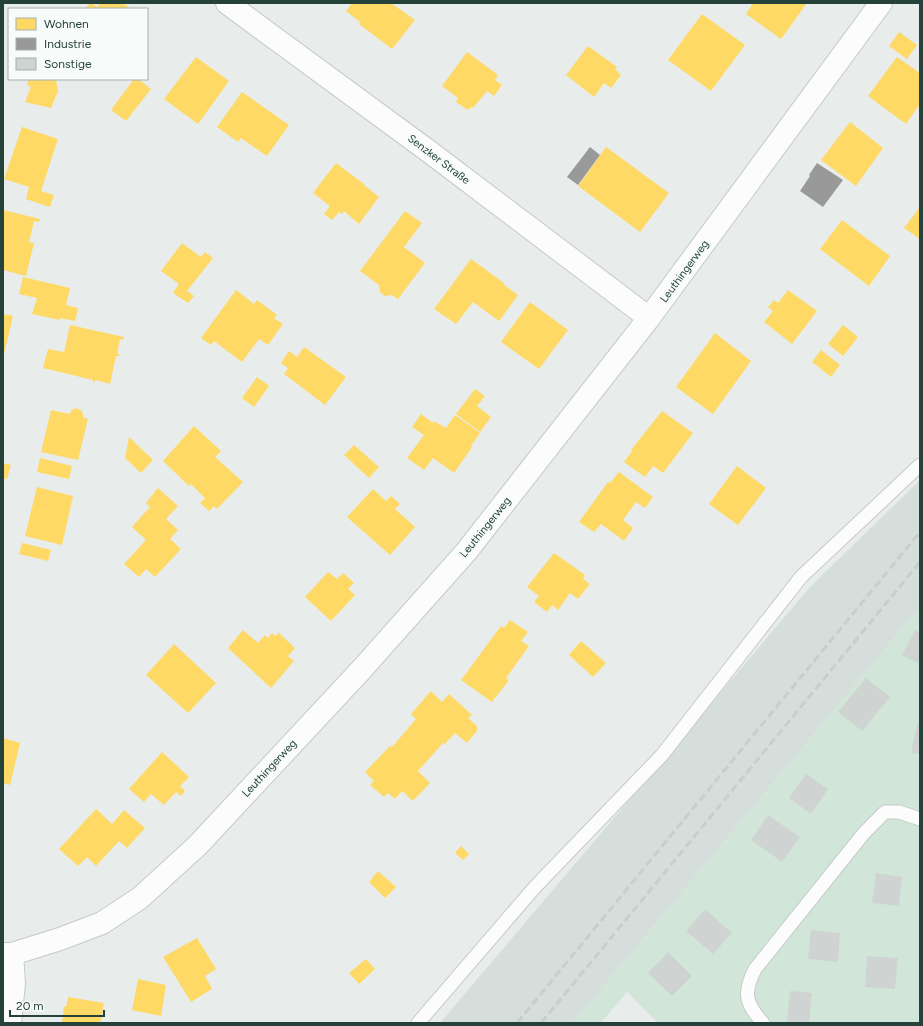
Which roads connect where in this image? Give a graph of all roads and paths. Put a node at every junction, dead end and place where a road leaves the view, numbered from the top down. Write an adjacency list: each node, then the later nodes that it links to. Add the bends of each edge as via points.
1 (227, 3): 3 (street, Senzker Straße)
2 (881, 3): 3 (street, Leuthingerweg)
3 (649, 318): 6 (street, Leuthingerweg, via 466,552 361,670 198,845 140,898 102,924 60,940)
4 (920, 464): 8 (lane, via 801,577 662,755 536,887)
5 (920, 819): 9 (lane, via 899,812 885,812 864,833 755,969 747,987 747,995 752,1012)
6 (8, 954): 7 (street, via 14,983)
7 (10, 1023)
8 (418, 1023)
9 (763, 1023)

